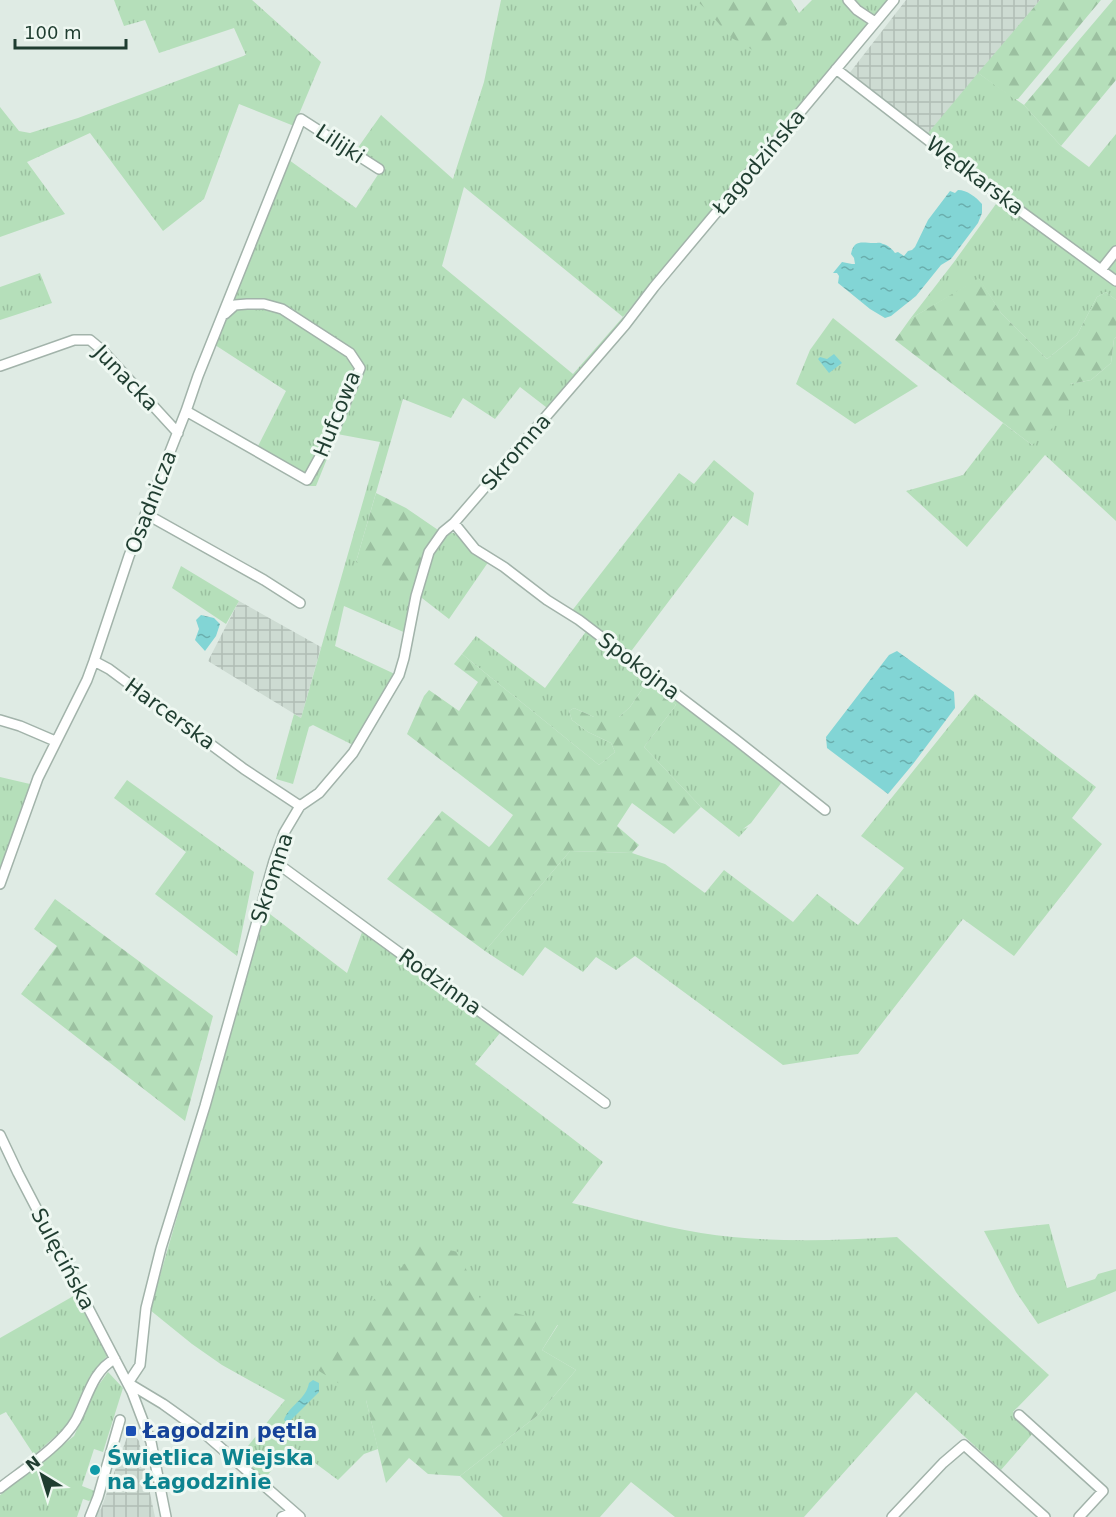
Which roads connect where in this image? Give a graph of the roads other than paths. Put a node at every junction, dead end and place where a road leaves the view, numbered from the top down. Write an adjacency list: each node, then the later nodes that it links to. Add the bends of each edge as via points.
1 (848, 0): 3 (street)
2 (894, 0): 3 (street, Łagodzińska)
3 (875, 22): 4 (street, Łagodzińska)
4 (836, 69): 8 (street, Wędkarska); 11 (street, Łagodzińska)
5 (301, 119): 6 (street, Lilijki); 10 (street, Osadnicza)
6 (379, 169)
7 (1116, 251): 8 (street)
8 (1101, 270): 9 (street, Wędkarska)
9 (1116, 281)
10 (223, 316): 13 (street, Osadnicza); 13 (street, Hufcowa, via 235,305 264,304 282,309 350,353 360,368 333,433 307,480)
11 (625, 325): 16 (street, Skromna)
12 (0, 366): 14 (street, Junacka, via 74,340 90,340)
13 (186, 411): 14 (street, Osadnicza)
14 (178, 433): 15 (street, Osadnicza)
15 (146, 514): 17 (street); 18 (street, Osadnicza)
16 (454, 524): 21 (street, Skromna, via 442,532 429,552 399,675 353,753 319,793); 22 (street, Spokojna, via 475,549 579,620)
17 (300, 603)
18 (94, 662): 20 (street, Osadnicza); 21 (street, Harcerska)
19 (0, 720): 20 (street)
20 (55, 741): 24 (street, Osadnicza)
21 (300, 806): 23 (street, Skromna)
22 (825, 810)
23 (274, 861): 25 (street, Rodzinna); 28 (street, Skromna, via 161,1248 146,1308 140,1365)
24 (0, 884)
25 (605, 1102)
26 (0, 1135): 27 (street, Sulęcińska)
27 (116, 1359): 28 (street, Sulęcińska); 31 (street, via 107,1363 94,1382 77,1418 61,1440)
28 (128, 1383): 32 (street, via 205,1434); 34 (street, Sulęcińska, via 151,1442)
29 (1019, 1414): 38 (street, via 1103,1491)
30 (120, 1420): 33 (street)
31 (0, 1488)
32 (297, 1514): 35 (street)
33 (90, 1517)
34 (166, 1517)
35 (282, 1517)
36 (892, 1517): 37 (street, via 964,1445)
37 (1045, 1517)
38 (1079, 1517)

